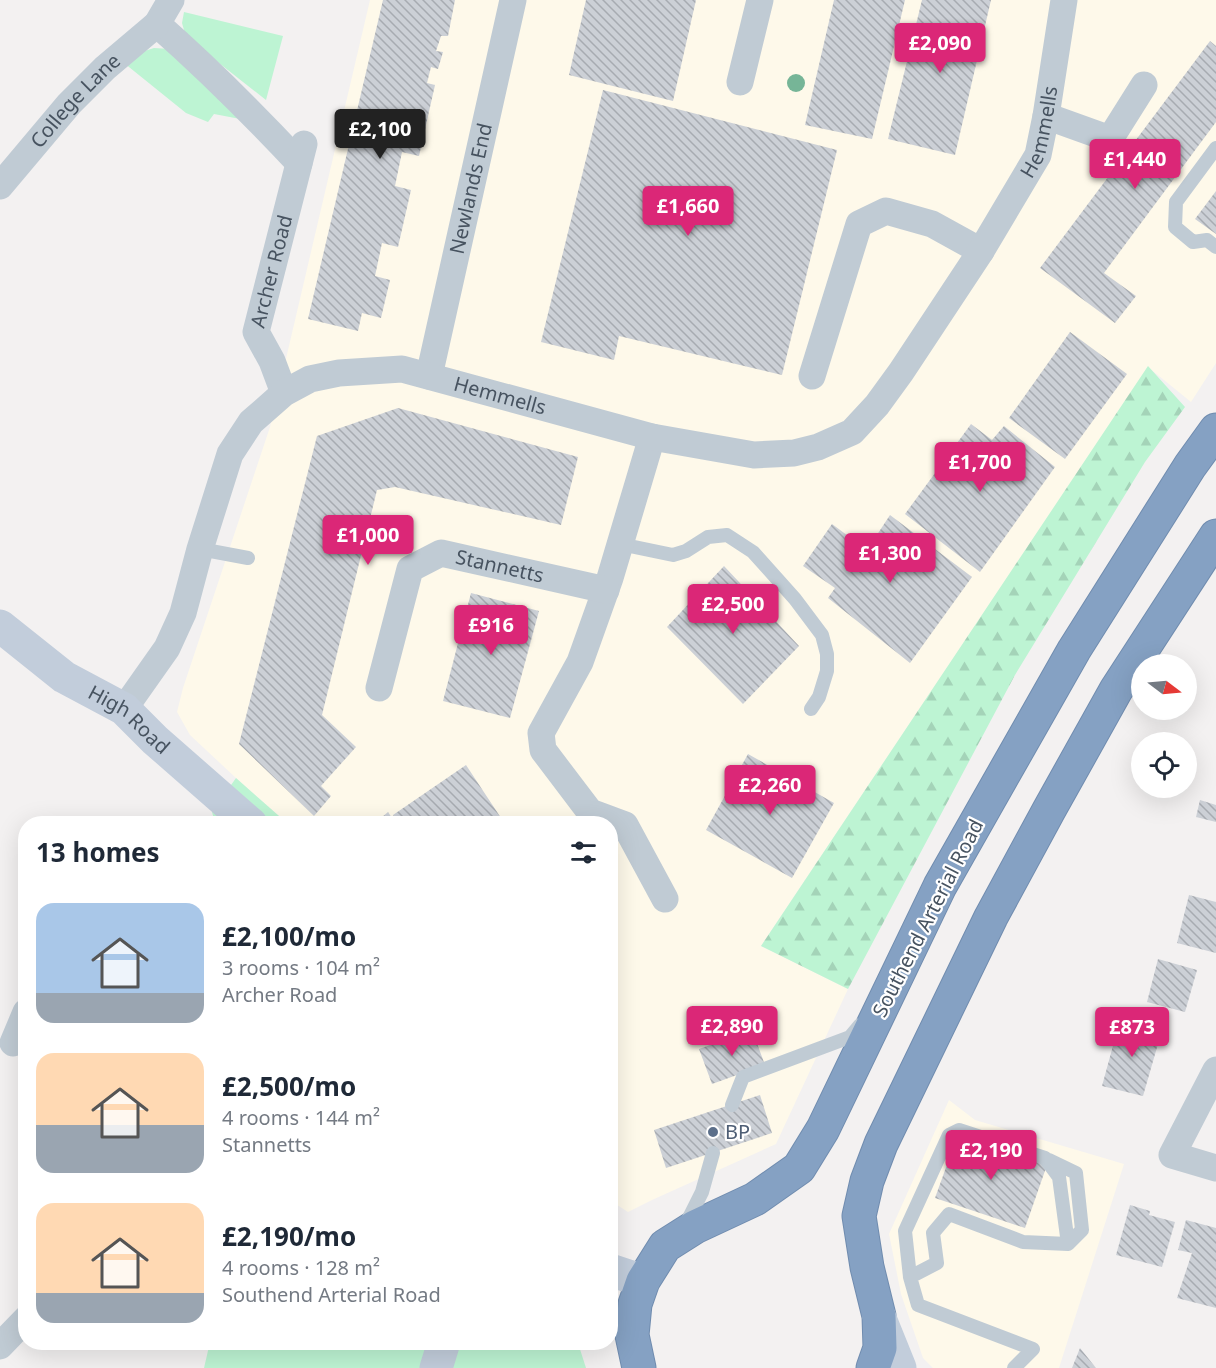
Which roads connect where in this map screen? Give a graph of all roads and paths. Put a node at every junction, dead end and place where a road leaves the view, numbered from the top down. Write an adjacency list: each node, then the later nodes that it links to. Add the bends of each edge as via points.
1 (171, 0): 5 (street, College Lane)
2 (513, 0): 13 (street, Newlands End)
3 (760, 0): 6 (street)
4 (1064, 0): 8 (street, Hemmells)
5 (158, 24): 10 (street, College Lane, via 69,104); 15 (street, Archer Road, via 269,131 302,154 256,332)
6 (740, 82)
7 (1144, 86): 8 (street, via 1110,139)
8 (1046, 116): 12 (street, Hemmells, via 1038,155)
9 (1216, 148): 11 (lane, via 1176,202 1175,227 1193,242 1207,240)
10 (0, 186)
11 (1216, 247)
12 (981, 251): 14 (street, via 932,224 886,211 858,224); 17 (street, Hemmells, via 877,405 852,432 794,453 754,455)
13 (429, 376): 15 (street, Hemmells, via 402,369 339,373 310,379); 17 (street, Hemmells)
14 (812, 376)
15 (284, 393): 20 (street, Hemmells, via 251,422 230,454)
16 (1216, 430): 31 (highway, Southend Arterial Road, via 1074,650 940,886)
17 (652, 437): 19 (street)
18 (1216, 536): 40 (highway, via 1116,690 1049,810 881,1144 859,1216)
19 (620, 544): 22 (street); 26 (lane, via 673,555 708,537 727,535 753,552 822,635 827,671 819,698)
20 (200, 549): 21 (lane); 25 (street, Hemmells, via 183,613 167,648)
21 (248, 558)
22 (606, 590): 24 (street, Stannetts, via 441,554 410,569); 28 (street, via 580,662 541,733 543,750 590,812)
23 (0, 626): 25 (street, High Road, via 64,676)
24 (379, 688)
25 (124, 709): 27 (street, High Road)
26 (811, 709)
27 (242, 816)
28 (601, 816)
29 (618, 822): 30 (street, via 625,825)
30 (666, 899)
31 (890, 990): 33 (lane, via 850,1037 743,1077); 36 (highway, Southend Arterial Road, via 823,1129 798,1168 755,1199)
32 (1216, 1070): 35 (street, via 1172,1155)
33 (732, 1105)
34 (713, 1153): 36 (lane, via 702,1192)
35 (1216, 1168)
36 (681, 1236): 39 (highway, Southend Arterial Road, via 665,1246)
37 (618, 1272): 39 (street)
38 (910, 1277): 38 (lane, via 905,1231 949,1135 959,1130 1045,1158 1059,1177 1068,1244 1023,1242 949,1214 933,1233 937,1263); 48 (lane, via 918,1305 1033,1349)
39 (643, 1281): 45 (highway, Southend Arterial Road, via 635,1304 632,1335)
40 (879, 1316): 46 (highway, via 880,1348); 47 (street)
41 (18, 1327): 42 (street)
42 (0, 1346)
43 (442, 1350): 44 (street)
44 (436, 1368)
45 (639, 1368)
46 (873, 1368)
47 (900, 1368)
48 (1014, 1368)

